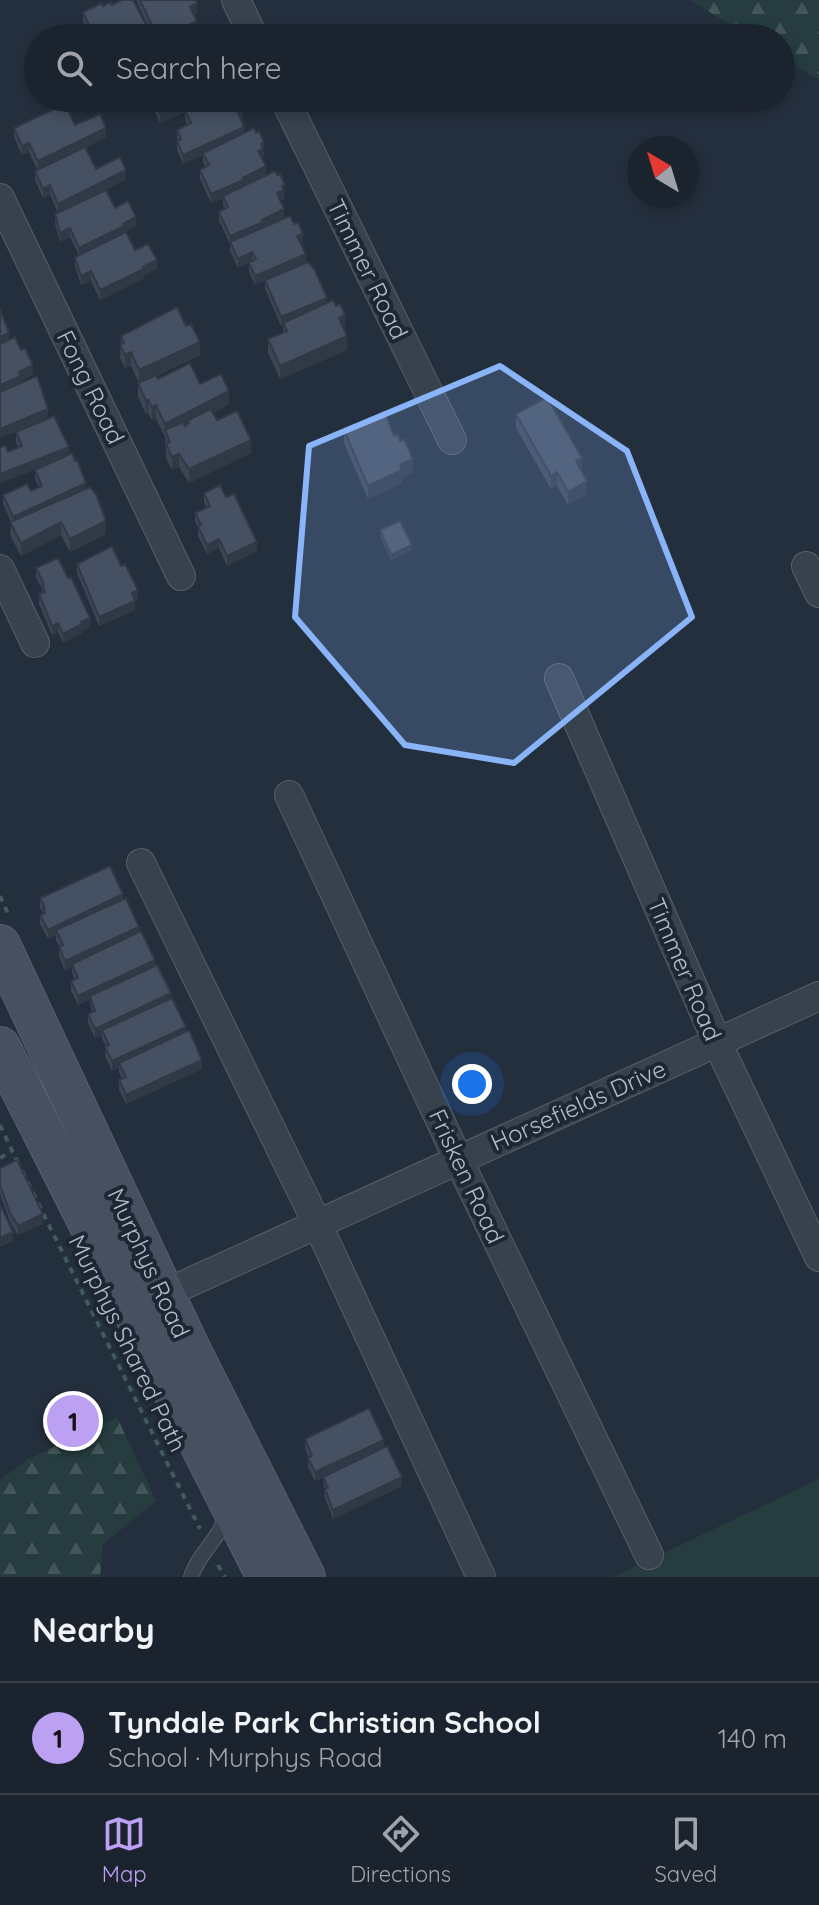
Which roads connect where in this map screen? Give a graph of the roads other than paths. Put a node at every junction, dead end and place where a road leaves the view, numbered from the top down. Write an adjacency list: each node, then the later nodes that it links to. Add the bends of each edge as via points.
1 (236, 0): 2 (street)
2 (247, 24)
3 (291, 112): 5 (street, Timmer Road)
4 (0, 198): 8 (street, Fong Road)
5 (452, 440)
6 (806, 566): 9 (street)
7 (0, 569): 10 (street)
8 (181, 576)
9 (819, 593)
10 (35, 643)
11 (559, 678): 16 (street, Timmer Road)
12 (289, 795): 18 (street, Frisken Road)
13 (141, 863): 19 (street)
14 (0, 945): 21 (main road, Murphys Road)
15 (819, 996): 16 (street, Horsefields Drive)
16 (717, 1042): 18 (street, Horsefields Drive); 20 (street, Timmer Road)
17 (0, 1047): 22 (main road, Murphys Road)
18 (458, 1159): 19 (street, Horsefields Drive); 24 (street, Frisken Road)
19 (317, 1223): 21 (street, Horsefields Drive); 29 (street)
20 (819, 1257)
21 (164, 1294): 23 (main road, Murphys Road)
22 (231, 1504): 25 (lane, via 222,1530); 26 (main road, Murphys Road)
23 (278, 1522): 27 (main road, via 276,1539); 28 (main road, Murphys Road)
24 (649, 1555)
25 (191, 1577)
26 (267, 1577)
27 (288, 1577)
28 (305, 1577)
29 (481, 1577)

